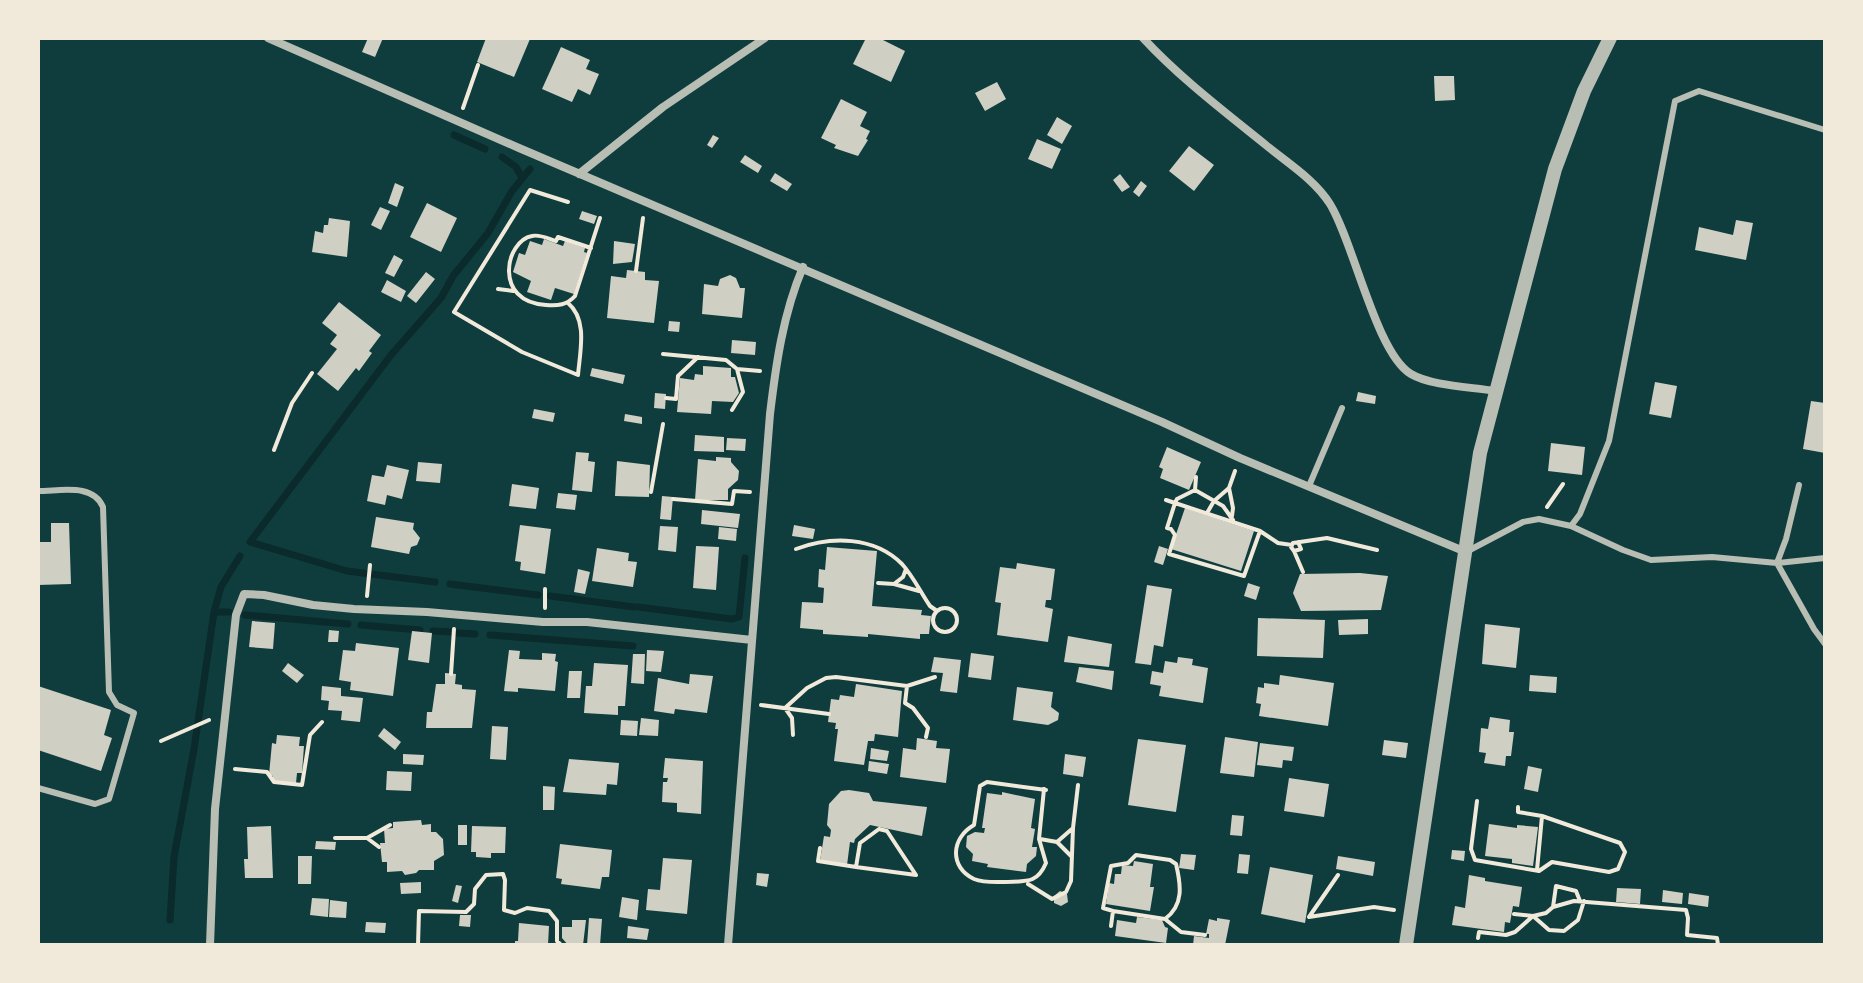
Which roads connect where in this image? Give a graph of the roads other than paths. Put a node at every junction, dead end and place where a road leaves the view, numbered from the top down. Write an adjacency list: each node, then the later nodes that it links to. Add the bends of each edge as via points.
1 (268, 38): 6 (street)
2 (765, 38): 6 (street, via 663,107)
3 (1143, 38): 8 (street, via 1183,78 1317,187 1339,221 1377,323 1399,362 1411,374 1429,380)
4 (1610, 38): 8 (street, via 1555,169)
5 (1825, 130): 13 (lane, via 1699,91 1675,101 1609,441)
6 (579, 174): 7 (street)
7 (803, 267): 11 (street); 17 (street, via 791,297 773,385)
8 (1495, 391): 14 (street, via 1476,473)
9 (1342, 408): 11 (lane)
10 (1799, 485): 16 (lane)
11 (1309, 486): 14 (street)
12 (38, 491): 19 (lane, via 86,491 100,500 109,692 117,705 134,713 109,799 95,804)
13 (1571, 526): 14 (lane, via 1539,519 1523,522); 16 (lane, via 1651,560 1712,557)
14 (1466, 552): 22 (street)
15 (1825, 558): 16 (lane)
16 (1777, 563): 18 (lane)
17 (752, 640): 20 (street, via 587,622 366,610 244,594 236,615 215,809); 21 (street)
18 (1825, 644)
19 (38, 788)
20 (210, 945)
21 (728, 945)
22 (1406, 945)

